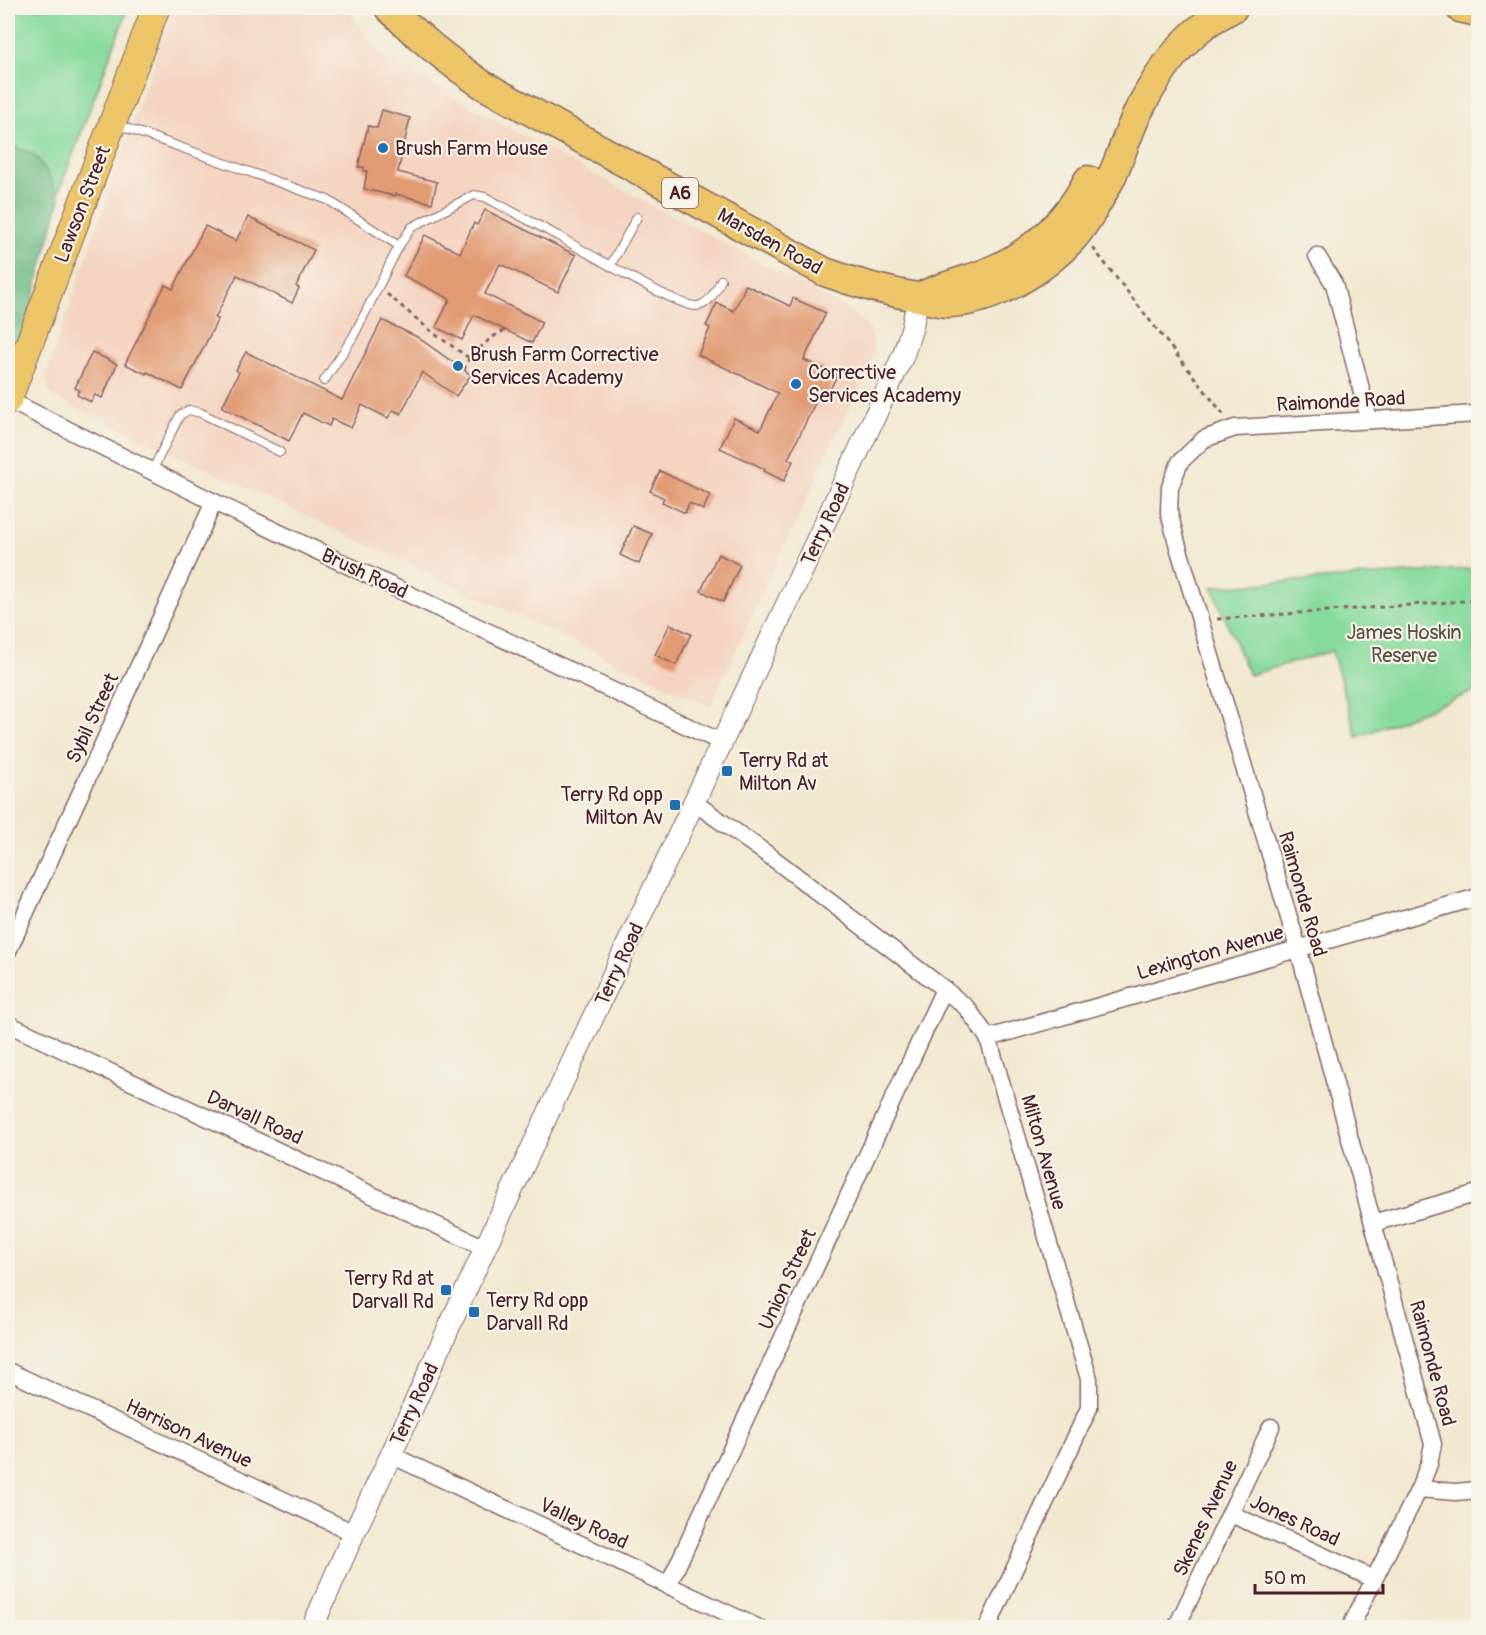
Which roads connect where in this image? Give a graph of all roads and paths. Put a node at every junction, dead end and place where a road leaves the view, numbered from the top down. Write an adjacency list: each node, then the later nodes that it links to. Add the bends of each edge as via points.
1 (156, 8): 7 (main road, Lawson Street)
2 (389, 8): 17 (highway, Marsden Road / A6, via 452,64 529,111 825,272 860,285)
3 (1198, 8): 17 (highway, via 1164,37 1146,61 1087,182 1053,229 1007,263)
4 (1233, 8): 17 (highway, Marsden Road / A6, via 1191,36 1166,66 1141,107 1111,177 1086,221 1062,250 1036,271 986,295 948,303)
5 (1460, 8): 6 (highway)
6 (1479, 12)
7 (112, 123): 12 (lane, via 328,201); 22 (main road, Lawson Street)
8 (14, 148): 9 (path)
9 (8, 165)
10 (637, 218): 14 (lane)
11 (1089, 243): 25 (path)
12 (399, 246): 14 (lane, via 412,227 474,195 485,196); 16 (lane)
13 (1317, 256): 24 (street, via 1334,284)
14 (610, 266): 15 (lane, via 694,306 708,301)
15 (721, 280)
16 (379, 287): 19 (path); 21 (lane)
17 (918, 297): 31 (street, Terry Road, via 903,356)
18 (505, 330): 19 (path)
19 (469, 358): 20 (path)
20 (464, 370)
21 (324, 381)
22 (8, 400): 27 (street, Brush Road)
23 (1479, 414): 24 (street, Raimonde Road)
24 (1369, 420): 25 (street, Raimonde Road)
25 (1235, 428): 30 (street, Raimonde Road, via 1203,439 1180,462 1170,487 1169,512)
26 (280, 452): 27 (lane, via 189,410 180,415)
27 (152, 471): 28 (street, Brush Road)
28 (214, 502): 31 (street, Brush Road); 35 (street, Sybil Street)
29 (1479, 600): 30 (path)
30 (1200, 620): 34 (street, Raimonde Road)
31 (723, 742): 32 (street, Terry Road)
32 (695, 803): 36 (street, Milton Avenue); 41 (street, Terry Road)
33 (1479, 897): 34 (street, Lexington Avenue)
34 (1298, 948): 38 (street, Lexington Avenue); 40 (street, Raimonde Road)
35 (8, 951)
36 (944, 989): 38 (street, Milton Avenue, via 967,1008); 50 (street, Union Street)
37 (8, 1024): 41 (street, Darvall Road)
38 (988, 1038): 53 (street, Milton Avenue, via 1089,1379 1089,1408)
39 (1479, 1193): 40 (street)
40 (1373, 1223): 45 (street, Raimonde Road, via 1433,1443)
41 (485, 1248): 44 (street, Terry Road)
42 (8, 1371): 48 (street, Harrison Avenue)
43 (1271, 1427): 47 (street, Skenes Avenue)
44 (391, 1455): 48 (street, Terry Road); 50 (street, Valley Road)
45 (1419, 1489): 46 (street); 49 (street, Raimonde Road)
46 (1479, 1490)
47 (1231, 1514): 49 (street, Jones Road); 54 (street, Skenes Avenue)
48 (354, 1533): 51 (street, Terry Road)
49 (1374, 1579): 55 (street, Raimonde Road)
50 (668, 1586): 52 (street, Valley Road)
51 (312, 1628)
52 (759, 1628)
53 (987, 1628)
54 (1176, 1628)
55 (1350, 1628)

